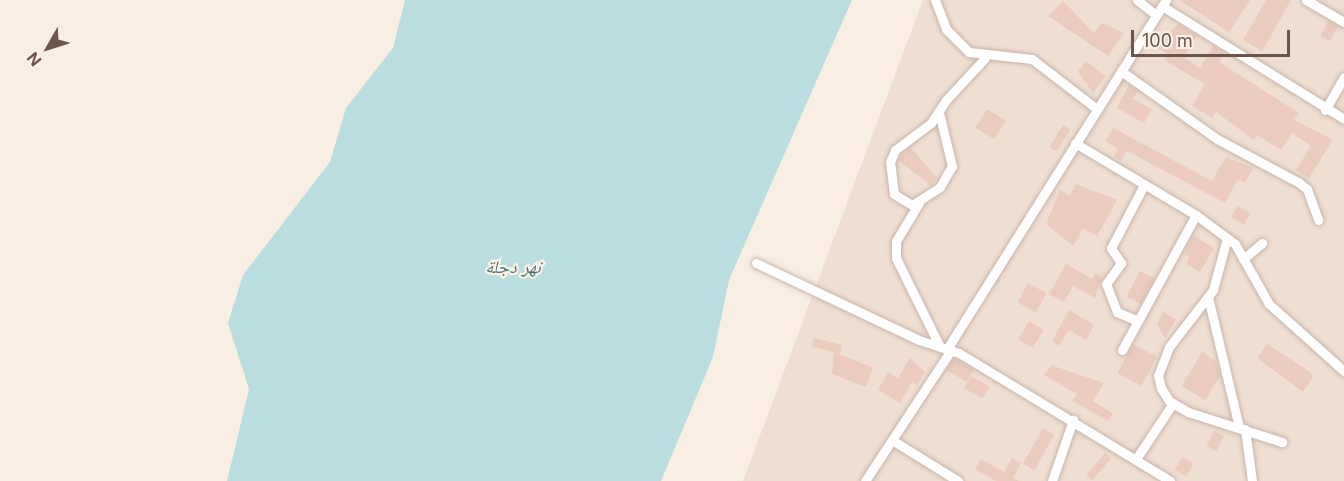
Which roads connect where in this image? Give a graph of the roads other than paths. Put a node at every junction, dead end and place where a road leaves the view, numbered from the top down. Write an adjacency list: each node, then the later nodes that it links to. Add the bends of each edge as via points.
1 (935, 0): 7 (street, via 958,44)
2 (1137, 0): 5 (street)
3 (1306, 0): 6 (street)
4 (1164, 3): 5 (street); 11 (street)
5 (1156, 15): 8 (street)
6 (1344, 22)
7 (985, 58): 10 (street, via 1032,59); 12 (street)
8 (1121, 70): 10 (street); 18 (street, via 1217,139 1298,182 1307,189)
9 (1344, 76): 11 (street)
10 (1097, 109): 14 (street)
11 (1325, 110): 13 (street)
12 (939, 112): 16 (street, via 952,166 940,187); 16 (street, via 903,139 890,162 894,194)
13 (1344, 119)
14 (1075, 143): 15 (street); 25 (street)
15 (1144, 185): 17 (street); 24 (street, via 1111,248 1121,263 1106,284 1117,312)
16 (919, 203): 25 (street, via 896,241 896,258)
17 (1196, 215): 19 (street); 24 (street)
18 (1318, 220)
19 (1227, 238): 21 (street); 23 (street)
20 (1262, 243): 21 (street)
21 (1243, 259): 27 (street, via 1287,324)
22 (756, 263): 25 (street)
23 (1208, 297): 28 (street, via 1184,322 1158,375); 30 (street)
24 (1138, 321): 26 (street)
25 (946, 349): 29 (street); 31 (street)
26 (1122, 350)
27 (1344, 371)
28 (1173, 403): 30 (street); 33 (street)
29 (1073, 420): 33 (street); 36 (street)
30 (1242, 428): 32 (street); 38 (street)
31 (892, 440): 34 (street); 35 (street)
32 (1282, 442)
33 (1136, 459): 37 (street)
34 (866, 481)
35 (958, 481)
36 (1052, 481)
37 (1170, 481)
38 (1252, 481)

